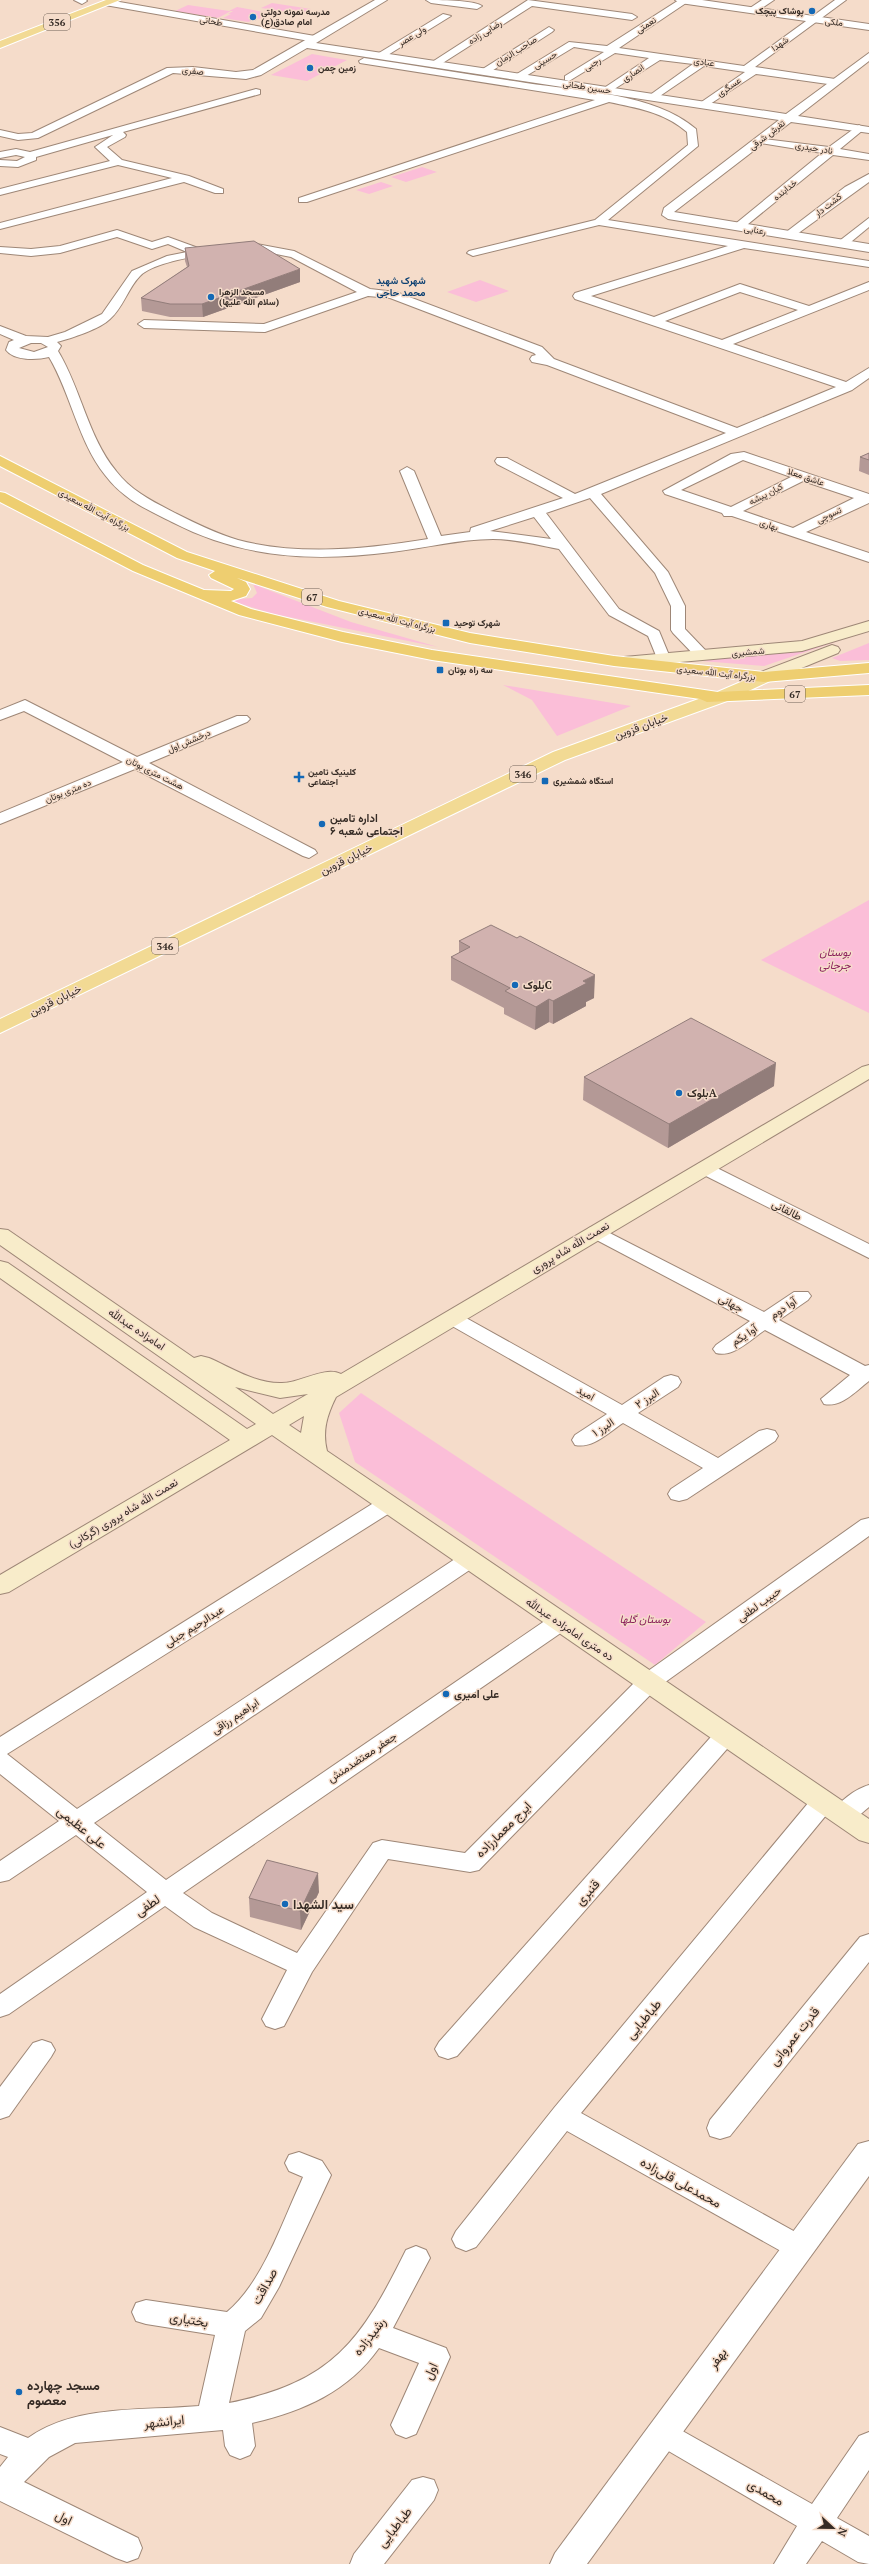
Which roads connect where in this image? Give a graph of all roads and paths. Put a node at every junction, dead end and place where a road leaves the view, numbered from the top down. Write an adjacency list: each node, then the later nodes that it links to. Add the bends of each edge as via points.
1 (82, 0): 11 (main road, 356)
2 (382, 0): 22 (street, صفری)
3 (431, 0): 12 (street)
4 (487, 0): 12 (street)
5 (680, 0): 9 (street, ملکی)
6 (768, 0): 13 (street)
7 (841, 0): 18 (street, شهدا)
8 (112, 1): 22 (street, طحانی); 24 (main road, 356)
9 (690, 1): 13 (street, ملکی); 25 (street, نعمتی)
10 (532, 2): 15 (street); 31 (street, رضایی زاده)
11 (68, 6)
12 (477, 6): 14 (street)
13 (753, 10): 18 (street, ملکی)
14 (467, 12)
15 (597, 13): 17 (street); 19 (street)
16 (446, 16): 26 (street, ولی عصر)
17 (632, 17)
18 (814, 19): 20 (street, ملکی); 32 (street, شهدا)
19 (585, 21)
20 (869, 27)
21 (549, 30): 33 (street, صاحب الزمان)
22 (310, 42): 26 (street, حسین طحانی); 44 (street, صفری, via 257,73 247,76 236,77 190,69 172,70 34,136 18,137)
23 (572, 44): 25 (street, عبادی); 34 (street, حسینی)
24 (0, 45)
25 (612, 49): 27 (street, عبادی); 35 (street, رجبی)
26 (378, 56): 31 (street, حسین طحانی)
27 (659, 56): 30 (street, عبادی); 38 (street, انصاری)
28 (869, 56): 36 (street, تفرش شرقی)
29 (364, 61): 38 (street)
30 (703, 62): 32 (street, عبادی); 39 (street)
31 (434, 64): 33 (street, حسین طحانی)
32 (750, 69): 36 (street, عبادی); 40 (street, عسگری)
33 (483, 72): 34 (street, حسین طحانی)
34 (517, 77): 38 (street, حسین طحانی)
35 (569, 78)
36 (835, 82): 41 (street, تفرش شرقی)
37 (256, 92): 42 (street)
38 (608, 94): 39 (street, حسین طحانی); 57 (street, انصاری); 60 (street, via 678,118 692,131 693,146)
39 (654, 97): 40 (street, حسین طحانی)
40 (704, 105): 41 (street, حسین طحانی)
41 (789, 118): 43 (street, حسین طحانی); 45 (street, تفرش شرقی)
42 (136, 126): 48 (street); 50 (street, via 100,147)
43 (864, 129): 46 (street, خدابنده)
44 (0, 133)
45 (760, 140): 46 (street, نادر حیدری); 58 (street, تفرش شرقی, via 668,211)
46 (830, 151): 49 (street, نادر حیدری); 62 (street, خدابنده)
47 (0, 155): 48 (street, via 16,152)
48 (30, 155): 51 (street, via 32,158 28,162)
49 (869, 157)
50 (118, 162): 54 (street); 56 (street)
51 (6, 164): 52 (street)
52 (0, 176)
53 (869, 177): 63 (street, کشت دار, via 849,189)
54 (185, 178): 55 (street); 61 (street)
55 (219, 191)
56 (0, 192)
57 (303, 200)
58 (668, 215): 62 (street, رعنایی)
59 (869, 221): 65 (street)
60 (600, 222): 64 (street); 69 (street)
61 (0, 226)
62 (738, 227): 63 (street, رعنایی)
63 (789, 235): 65 (street, رعنایی)
64 (742, 244): 70 (street); 74 (street, via 579,296)
65 (842, 244): 66 (street, رعنایی)
66 (869, 248)
67 (0, 250): 68 (street, via 25,254 81,247 117,233 152,246 168,240)
68 (199, 252): 72 (street, via 251,246 271,248 294,254); 78 (street, via 171,258 136,273 106,317)
69 (473, 253)
70 (869, 264)
71 (869, 286): 73 (street)
72 (367, 292): 75 (street, via 265,328); 81 (street, via 372,300 500,349 522,357 550,362)
73 (808, 309): 74 (street, via 740,288); 77 (street)
74 (655, 321): 77 (street)
75 (144, 324)
76 (0, 330): 78 (street, via 24,340 13,345 12,350 27,355)
77 (723, 344): 80 (street)
78 (51, 346): 95 (street, via 104,465 122,487 137,498 204,533 235,544 310,552 360,551)
79 (869, 372): 80 (street)
80 (848, 387): 81 (street)
81 (735, 432): 87 (street)
82 (0, 460): 97 (highway, بزرگراه آیت الله سعیدی / 67)
83 (502, 460): 90 (street)
84 (407, 471): 95 (street)
85 (802, 476): 86 (street, عاشق معلا, via 744,456 736,457); 89 (street, عاشق معلا); 92 (street, کیان پیشه)
86 (670, 491): 92 (street, بهاری)
87 (593, 493): 90 (street); 102 (street, via 661,572 678,606 678,630)
88 (0, 496): 99 (highway, بزرگراه آیت الله سعیدی, via 138,568)
89 (867, 498): 93 (street, تسوچی)
90 (574, 499): 91 (street)
91 (537, 511): 94 (street); 96 (street)
92 (729, 513): 93 (street, بهاری)
93 (793, 533): 98 (street, بهاری)
94 (457, 537): 95 (street); 96 (street, via 493,535)
95 (436, 541)
96 (563, 546): 103 (street, via 614,612 654,634)
97 (182, 555): 99 (highway, via 209,572 240,585 242,589 240,593 227,596); 104 (highway, بزرگراه آیت الله سعیدی / 67, via 333,604 463,637)
98 (869, 558)
99 (189, 589): 108 (highway, بزرگراه آیت الله سعیدی, via 245,612 342,637 432,655 476,668 589,687 663,696)
100 (869, 626): 102 (main road, شمشیری, via 802,646)
101 (869, 635): 106 (main road)
102 (703, 656): 103 (main road, شمشیری)
103 (664, 660): 104 (main road, شمشیری)
104 (624, 662): 106 (highway, بزرگراه آیت الله سعیدی / 67)
105 (869, 668): 106 (highway, بزرگراه آیت الله سعیدی / 67)
106 (764, 677): 108 (main road, خیابان قزوین)
107 (869, 690): 108 (highway, بزرگراه آیت الله سعیدی / 67)
108 (721, 697): 114 (main road, خیابان قزوین / 346, via 559,756)
109 (0, 715): 111 (street, هشت متری بوتان, via 25,705)
110 (242, 719): 111 (street, درخشش اول)
111 (136, 764): 112 (street, ده متری بوتان); 113 (street, هشت متری بوتان)
112 (0, 819)
113 (309, 853)
114 (0, 1027)
115 (869, 1071): 116 (main road, نعمت الله شاه پروری)
116 (705, 1168): 117 (main road, نعمت الله شاه پروری); 119 (street, طالقانی)
117 (596, 1232): 122 (main road, نعمت الله شاه پروری); 123 (street, جهانی)
118 (0, 1235): 124 (main road, امامزاده عبدالله)
119 (869, 1252)
120 (0, 1268): 134 (main road)
121 (801, 1296): 123 (street, آوا دوم)
122 (452, 1318): 126 (main road, نعمت الله شاه پروری); 131 (street, امید)
123 (764, 1321): 125 (street, آوا یکم); 127 (street, جهانی)
124 (163, 1346): 126 (main road, via 240,1380 275,1391 291,1390); 132 (main road, امامزاده عبدالله)
125 (723, 1349)
126 (362, 1371): 129 (main road, نعمت الله شاه پروری)
127 (867, 1373): 130 (street, جهانی)
128 (671, 1382): 131 (street, البرز ۲)
129 (329, 1391): 132 (main road, نعمت الله شاه پروری); 136 (main road, via 317,1411 312,1426 311,1440)
130 (831, 1399)
131 (623, 1414): 135 (street, البرز ۱); 137 (street, امید)
132 (272, 1425): 134 (main road, نعمت الله شاه پروری (گرکانی)); 136 (main road, ده متری امامزاده عبدالله)
133 (767, 1436): 137 (street)
134 (246, 1440): 142 (main road, نعمت الله شاه پروری (گرکانی))
135 (584, 1440)
136 (316, 1455): 139 (main road, ده متری امامزاده عبدالله)
137 (719, 1468): 138 (street)
138 (679, 1494)
139 (388, 1504): 141 (main road, ده متری امامزاده عبدالله); 146 (street, عبدالرحیم جبلی)
140 (869, 1525): 144 (street, حبیب لطفی)
141 (469, 1560): 143 (main road, ده متری امامزاده عبدالله); 150 (street, ابراهیم رزاقی)
142 (0, 1586)
143 (560, 1622): 144 (main road, ده متری امامزاده عبدالله); 153 (street, جعفر معتضدمنش)
144 (649, 1682): 145 (main road, ده متری امامزاده عبدالله); 155 (street, ایرج معمارزاده, via 470,1863 382,1849)
145 (726, 1735): 149 (main road, ده متری امامزاده عبدالله); 158 (street, قنبری)
146 (0, 1748)
147 (0, 1761): 150 (street, علی عظیمی)
148 (869, 1794): 149 (street, طباطبایی)
149 (833, 1808): 151 (main road, ده متری امامزاده عبدالله); 161 (street, طباطبایی)
150 (76, 1822): 152 (street, ابراهیم رزاقی); 153 (street, علی عظیمی)
151 (869, 1833)
152 (0, 1873)
153 (165, 1893): 155 (street, لطفی, via 203,1920); 156 (street, لطفی)
154 (869, 1944): 162 (street, قدرت عمروانی)
155 (302, 1966): 157 (street)
156 (0, 2007)
157 (275, 2019)
158 (448, 2049)
159 (42, 2050): 160 (street)
160 (0, 2108)
161 (563, 2116): 165 (street, طباطبایی); 166 (street, محمدعلی قلی‌زاده)
162 (720, 2128)
163 (869, 2153): 166 (street, بهفر)
164 (299, 2163): 169 (street, صداقت, via 312,2169 317,2175 314,2184 269,2279 251,2309)
165 (466, 2239)
166 (798, 2247): 174 (street, بهفر)
167 (416, 2258): 170 (street, رشیدزاده, via 404,2286)
168 (146, 2312): 169 (street, بختیاری)
169 (232, 2326): 172 (street)
170 (373, 2333): 171 (street, رشیدزاده, via 326,2382); 173 (street, اول, via 436,2357)
171 (301, 2395): 172 (street, ایرانشهر)
172 (224, 2416): 177 (street); 178 (street, ایرانشهر, via 83,2430 56,2436)
173 (406, 2425)
174 (663, 2433): 181 (street, محمدی); 185 (street, بهفر)
175 (0, 2440): 178 (street)
176 (869, 2444): 181 (street)
177 (240, 2446)
178 (30, 2453): 179 (street, ایرانشهر)
179 (1, 2487): 182 (street, اول)
180 (423, 2490): 184 (street, طباطبایی)
181 (817, 2522): 183 (street, محمدی); 186 (street)
182 (127, 2548)
183 (869, 2552)
184 (365, 2564)
185 (567, 2564)
186 (789, 2564)

